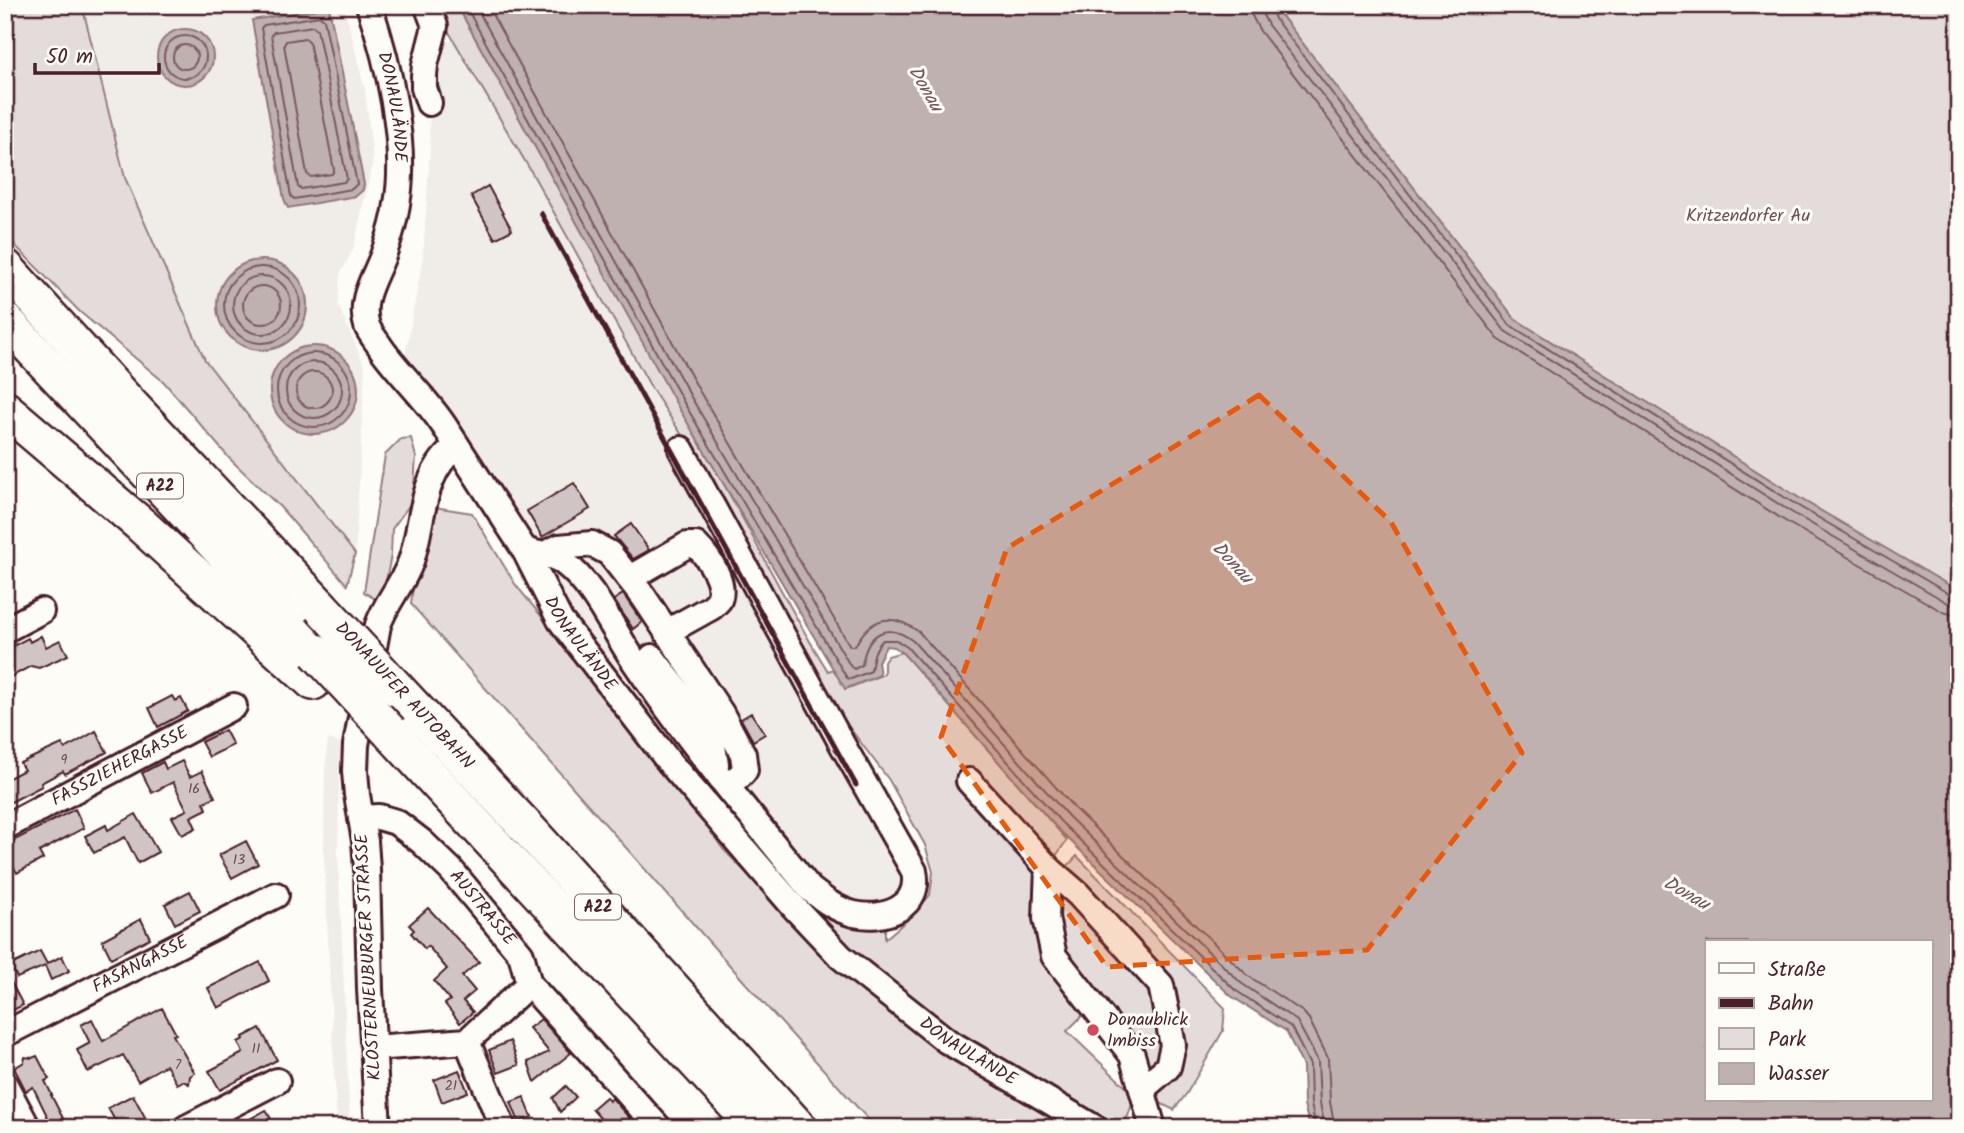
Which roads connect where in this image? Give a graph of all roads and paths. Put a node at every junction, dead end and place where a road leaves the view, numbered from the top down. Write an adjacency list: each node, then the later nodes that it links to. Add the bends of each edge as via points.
1 (369, 5): 7 (street, DONAULÄNDE, via 397,124 399,180 385,251 369,284 365,317 393,365 433,409)
2 (427, 5): 3 (street, via 435,26 424,76)
3 (429, 103)
4 (5, 267): 35 (highway, DONAUUFER AUTOBAHN / A22, bridge)
5 (5, 320): 14 (highway, DONAUUFER AUTOBAHN / A22)
6 (5, 409): 14 (highway)
7 (457, 446): 9 (street, DONAULÄNDE); 18 (street, KLOSTERNEUBURGER STRASSE, via 440,461 433,475 411,560 379,625 356,745)
8 (681, 449): 16 (street, via 914,871 911,898 904,906 869,916 828,903 810,889)
9 (533, 552): 10 (street, via 592,544 609,553); 16 (street, via 554,556 577,574); 36 (street, DONAULÄNDE, via 560,620 619,699 670,764 841,957 947,1041)
10 (630, 578): 13 (street); 13 (street, via 687,545 696,545 703,552 721,587 719,600)
11 (41, 611): 12 (street)
12 (5, 630)
13 (667, 632): 16 (street, via 743,754 745,770 741,775 726,781)
14 (314, 667): 34 (highway, DONAUUFER AUTOBAHN / A22, bridge, via 390,732)
15 (234, 706): 19 (street, FASSZIEHERGASSE)
16 (719, 776)
17 (969, 781): 20 (street)
18 (361, 818): 22 (street, AUSTRASSE, via 396,822 451,870 521,954); 25 (street, KLOSTERNEUBURGER STRASSE)
19 (5, 827)
20 (1048, 867): 28 (street, via 1046,918 1054,956 1132,1055); 28 (street, via 1161,985 1173,1045 1168,1067)
21 (276, 895): 23 (street, FASANGASSE)
22 (529, 984): 24 (street); 33 (street, AUSTRASSE)
23 (5, 1034)
24 (467, 1041): 25 (street); 32 (street)
25 (374, 1048): 31 (street, KLOSTERNEUBURGER STRASSE)
26 (277, 1081): 30 (street)
27 (5, 1085): 29 (street)
28 (1142, 1090): 37 (street)
29 (28, 1128)
30 (186, 1128)
31 (378, 1128)
32 (503, 1128)
33 (659, 1128)
34 (757, 1128)
35 (799, 1128)
36 (1095, 1128)
37 (1153, 1128)

